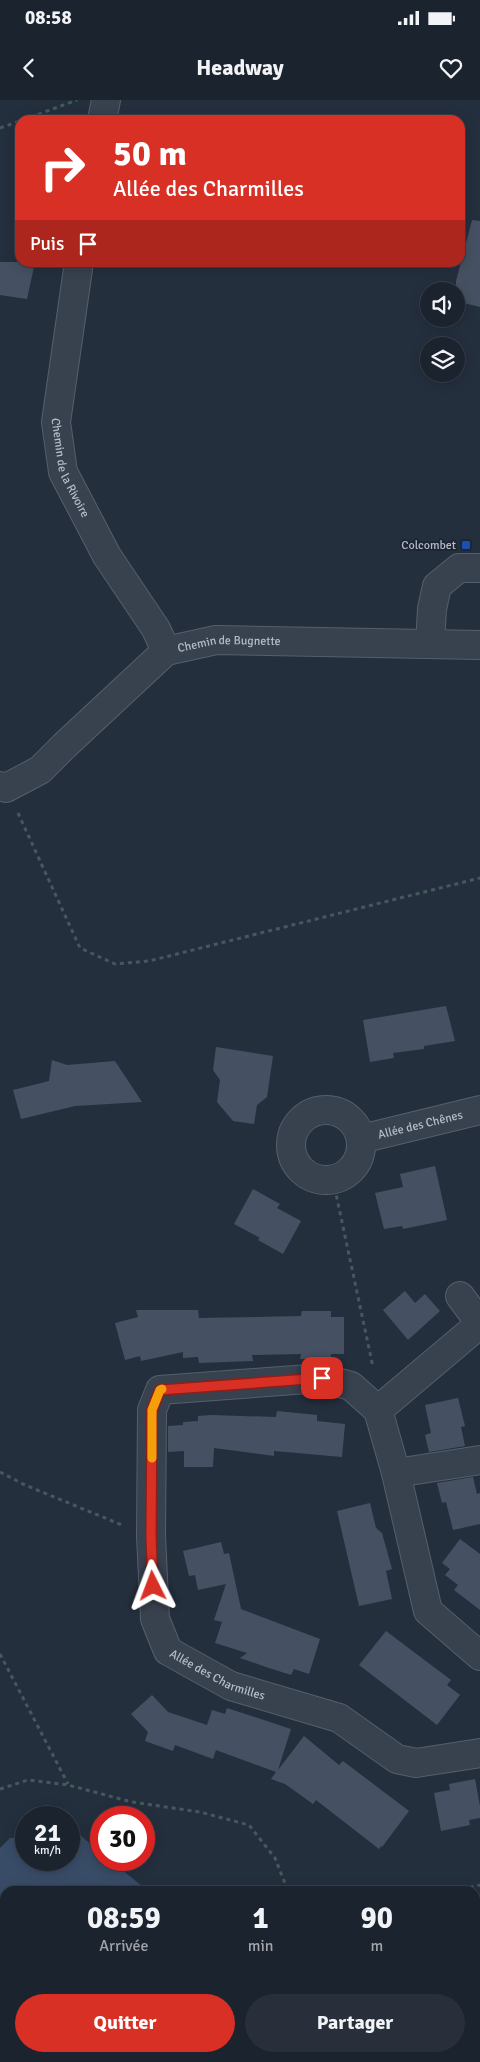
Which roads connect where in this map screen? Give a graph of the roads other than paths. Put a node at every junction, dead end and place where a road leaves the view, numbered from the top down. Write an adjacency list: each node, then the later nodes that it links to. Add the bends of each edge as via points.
1 (106, 100): 2 (street)
2 (103, 115)
3 (78, 267): 7 (street, Chemin de la Rivoire, via 56,422 63,472 107,556 156,629)
4 (480, 568): 5 (street, via 458,568 436,586)
5 (430, 644): 6 (street, Chemin de Bugnette); 7 (street, Chemin de Bugnette, via 216,640)
6 (480, 644)
7 (166, 651): 8 (street, Chemin de Bugnette, via 40,770)
8 (3, 787)
9 (480, 1110): 10 (street, Allée des Chênes)
10 (361, 1139): 10 (street, Allée des Chênes, via 354,1123 345,1114 315,1111 299,1121 290,1140 292,1158 304,1173 324,1181 333,1180 355,1167 360,1157)
11 (460, 1296): 12 (street)
12 (480, 1324): 13 (street)
13 (378, 1410): 15 (street); 17 (street, Allée des Charmilles, via 351,1386 322,1378 160,1390 152,1410 151,1536 155,1619 168,1651 231,1686 339,1718 397,1759 416,1764)
14 (480, 1460): 15 (street)
15 (396, 1473): 16 (street, via 428,1611)
16 (480, 1656)
17 (480, 1753)

